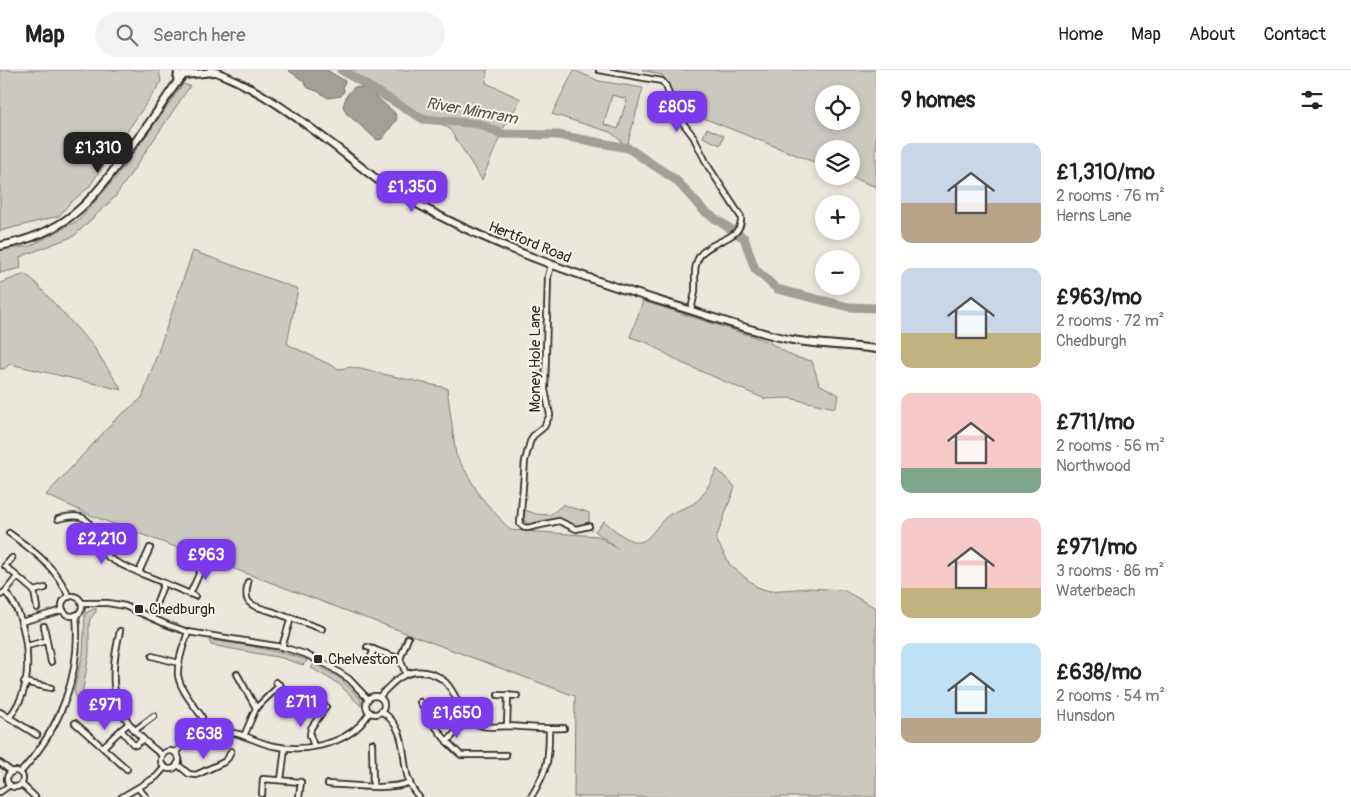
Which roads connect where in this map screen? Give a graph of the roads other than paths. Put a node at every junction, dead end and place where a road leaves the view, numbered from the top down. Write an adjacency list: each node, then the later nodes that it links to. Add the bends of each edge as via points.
1 (178, 70): 5 (main road)
2 (599, 70): 8 (street, via 662,81 676,114 693,136 741,217 740,227 734,234 701,254 695,267)
3 (213, 71): 4 (main road); 7 (main road, Hertford Road, via 292,114 388,187 414,202 488,240)
4 (185, 72): 5 (main road)
5 (177, 83): 6 (main road, via 110,176 75,214 48,231)
6 (0, 246)
7 (551, 265): 8 (main road, Hertford Road); 11 (street, Money Hole Lane, via 545,390 550,415 544,427 533,436 525,460 520,524 527,528 559,521 576,529)
8 (691, 310): 9 (main road, Hertford Road, via 794,340)
9 (876, 349)
10 (58, 519): 16 (street, via 74,515 84,518 109,558)
11 (589, 526)
12 (9, 533): 24 (street, via 47,562)
13 (150, 548): 16 (street)
14 (12, 558): 17 (street, via 5,566)
15 (204, 561): 19 (street, via 193,595)
16 (139, 572): 19 (street)
17 (17, 577): 21 (street); 22 (street)
18 (248, 582): 30 (street, via 246,594 252,606)
19 (164, 584): 29 (street)
20 (45, 588): 22 (street)
21 (5, 592): 23 (street); 31 (street)
22 (34, 592): 26 (street)
23 (0, 595)
24 (69, 597): 25 (street, via 78,598); 27 (street, via 63,604)
25 (82, 603): 28 (street); 29 (street, via 125,606)
26 (38, 608)
27 (63, 610): 28 (street); 31 (street)
28 (76, 615): 91 (street, via 75,664 68,692 46,741)
29 (151, 617): 35 (street)
30 (291, 618): 33 (street); 39 (street)
31 (21, 622): 38 (street)
32 (44, 626): 37 (street)
33 (322, 629)
34 (120, 631): 68 (street, via 114,656 114,684 117,701)
35 (188, 632): 39 (street); 46 (street)
36 (408, 638): 44 (street)
37 (46, 641): 38 (street); 45 (street)
38 (27, 646): 49 (street)
39 (282, 647): 56 (street, via 330,666)
40 (367, 647): 41 (street)
41 (374, 649): 43 (street); 44 (street)
42 (152, 656): 46 (street)
43 (370, 659)
44 (400, 659): 48 (street)
45 (50, 662)
46 (179, 663): 64 (street, via 181,684)
47 (237, 674): 59 (street)
48 (406, 674): 55 (street, via 390,684); 66 (street, via 422,672 442,678)
49 (24, 682): 50 (street); 65 (street, via 21,697)
50 (51, 688)
51 (498, 695): 52 (street)
52 (508, 695): 54 (street); 69 (street)
53 (292, 696): 59 (street, via 278,684)
54 (517, 696)
55 (379, 698): 56 (street, via 372,696); 60 (street, via 383,704)
56 (368, 699): 62 (street, via 366,704)
57 (320, 702): 79 (street, via 326,707 311,728)
58 (420, 702): 77 (street)
59 (256, 708): 75 (street)
60 (381, 711): 62 (street); 93 (street, via 400,731)
61 (0, 712): 65 (street)
62 (370, 712): 79 (street, via 348,734)
63 (154, 716): 73 (street)
64 (202, 717)
65 (9, 718): 74 (street)
66 (468, 718): 69 (street, via 483,726); 77 (street)
67 (75, 723): 80 (street)
68 (128, 724): 72 (street); 73 (street)
69 (507, 726): 71 (street)
70 (564, 728): 71 (street)
71 (549, 729): 106 (street, via 548,763)
72 (121, 730): 76 (street, via 133,744); 80 (street)
73 (134, 731): 76 (street)
74 (37, 735)
75 (244, 736): 81 (street); 83 (street, via 224,731 210,732 188,740)
76 (143, 739): 84 (street)
77 (447, 742): 85 (street, via 461,755)
78 (372, 743): 97 (street)
79 (314, 746): 81 (street)
80 (103, 747): 89 (street)
81 (285, 748): 92 (street)
82 (231, 751): 87 (street, via 224,762 196,775)
83 (175, 753): 84 (street, via 170,751); 87 (street)
84 (162, 755): 88 (street)
85 (506, 755)
86 (0, 763): 90 (street)
87 (177, 764): 88 (street)
88 (165, 767): 98 (street)
89 (127, 769)
90 (12, 772): 91 (street); 96 (street, via 8,778)
91 (20, 773): 94 (street, via 23,777)
92 (281, 780): 100 (street, via 263,779); 104 (street, via 301,782)
93 (410, 782): 97 (street, via 402,786); 105 (street)
94 (21, 784): 96 (street); 101 (street)
95 (328, 784): 97 (street)
96 (10, 785): 99 (street)
97 (373, 786)
98 (138, 788): 102 (street); 103 (street)
99 (0, 792)
100 (262, 794)
101 (35, 797)
102 (122, 797)
103 (146, 797)
104 (299, 797)
105 (420, 797)
106 (531, 797)

